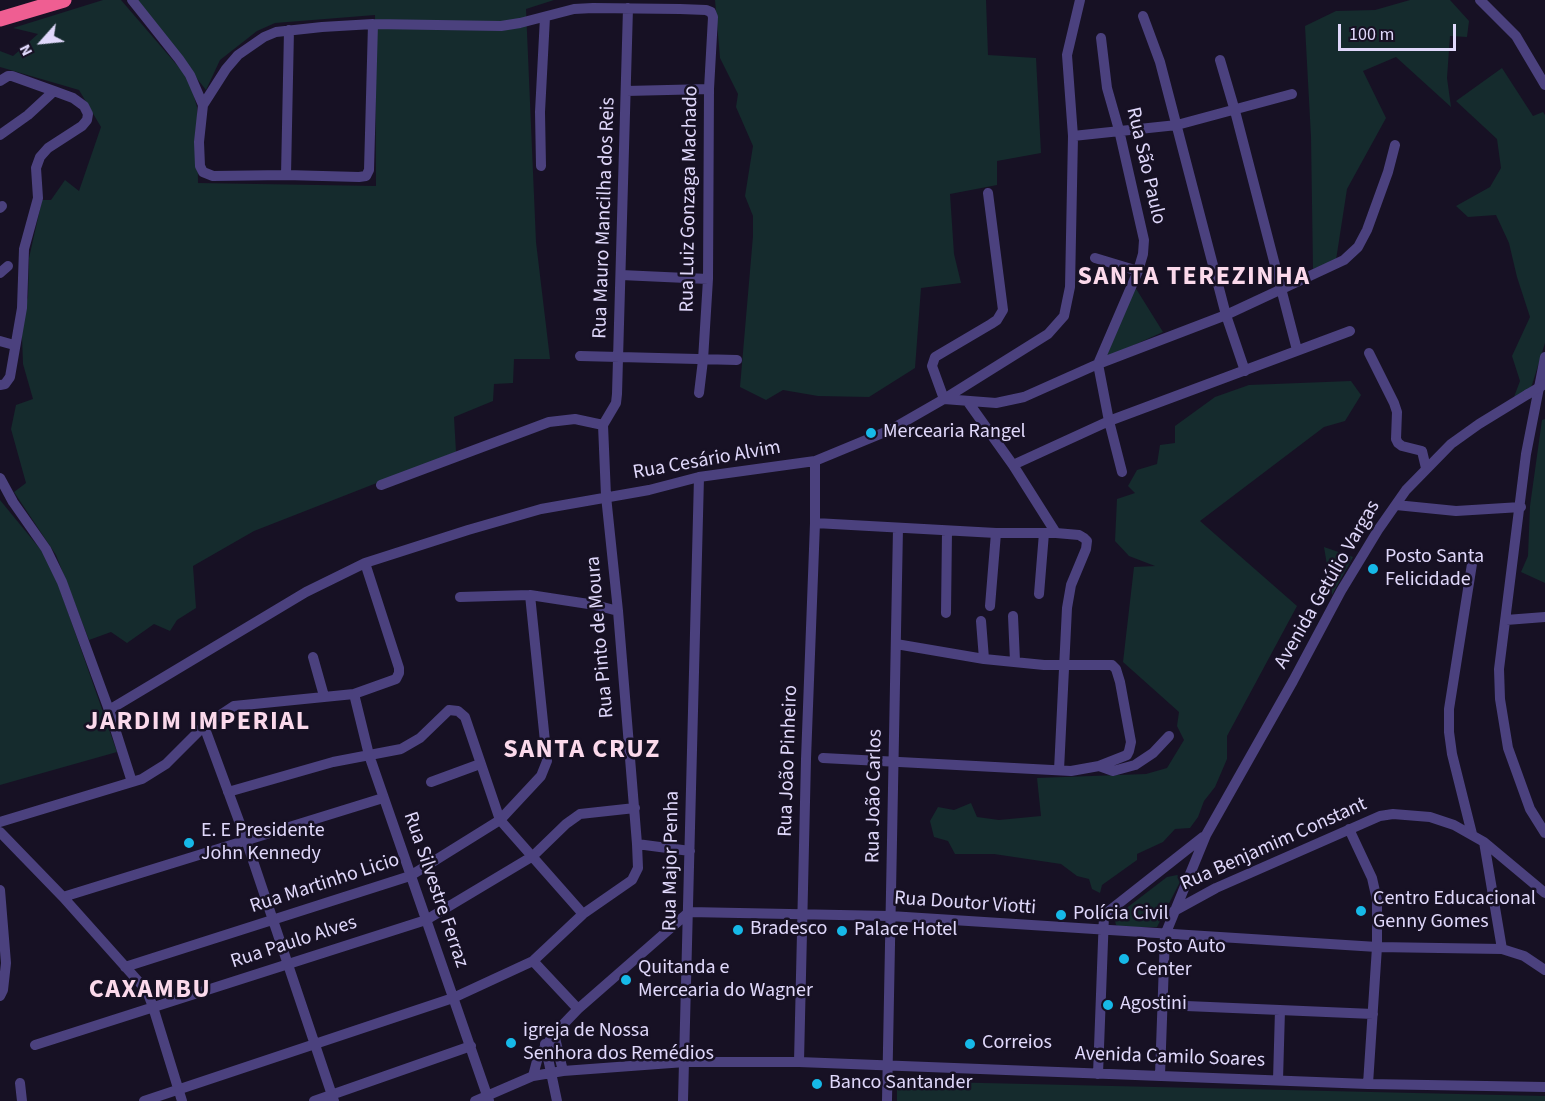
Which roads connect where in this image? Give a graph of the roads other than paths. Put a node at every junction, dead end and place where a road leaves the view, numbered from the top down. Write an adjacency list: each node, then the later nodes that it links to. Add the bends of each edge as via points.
1 (64, 0): 8 (highway)
2 (132, 0): 19 (street, via 190,75)
3 (1080, 0): 24 (street, Rua Cesário Alvim, via 1067,55)
4 (1480, 0): 14 (street, via 1516,36)
5 (628, 8): 7 (street, via 574,9); 15 (street, Rua Luiz Gonzaga Machado, via 711,12); 17 (street, Rua Mauro Mancilha dos Reis)
6 (1143, 16): 21 (street, via 1155,43)
7 (545, 17): 9 (street, via 501,26); 26 (street)
8 (0, 19)
9 (373, 24): 10 (street); 27 (street, via 366,176)
10 (289, 30): 19 (street, via 264,37 238,54); 27 (street)
11 (1101, 38): 22 (street, Rua São Paulo, via 1107,88)
12 (1220, 60): 20 (street)
13 (0, 81): 16 (street, via 12,76)
14 (1545, 85)
15 (709, 89): 17 (street); 32 (street, Rua Luiz Gonzaga Machado)
16 (54, 91): 23 (street); 37 (street, via 73,98 88,114 82,126 48,148 36,168 38,198 24,249 24,297)
17 (626, 91): 31 (street, Rua Mauro Mancilha dos Reis)
18 (1292, 94): 20 (street)
19 (203, 105): 27 (street, via 199,142 203,172 213,176)
20 (1235, 111): 21 (street); 33 (street)
21 (1177, 125): 22 (street); 34 (street)
22 (1119, 130): 24 (street); 30 (street, Rua São Paulo, via 1142,228 1143,254)
23 (0, 135)
24 (1073, 136): 50 (street, Rua Cesário Alvim, via 1070,287 1064,316 1048,334)
25 (1395, 145): 33 (street, via 1358,247 1344,260)
26 (541, 166)
27 (286, 175)
28 (988, 193): 50 (street, via 1003,310 997,320 935,357 932,366)
29 (1095, 258): 30 (street)
30 (1138, 272): 45 (street, Rua São Paulo)
31 (621, 275): 32 (street); 41 (street, Rua Mauro Mancilha dos Reis)
32 (708, 279): 43 (street, Rua Luiz Gonzaga Machado)
33 (1281, 291): 34 (street); 38 (street)
34 (1226, 315): 45 (street); 46 (street)
35 (1350, 331): 38 (street)
36 (0, 341): 37 (street)
37 (14, 345): 48 (street, via 9,377)
38 (1297, 350): 46 (street)
39 (1369, 353): 56 (street, via 1397,412 1396,439 1402,446 1422,451)
40 (580, 356): 41 (street)
41 (619, 357): 43 (street); 53 (street, Rua Mauro Mancilha dos Reis, via 616,404)
42 (1545, 357): 63 (street)
43 (704, 360): 44 (street); 49 (street, Rua Luiz Gonzaga Machado)
44 (736, 360)
45 (1098, 364): 51 (street, via 1024,397 996,403); 52 (street)
46 (1245, 371): 52 (street)
47 (1545, 384): 56 (street, Avenida Getúlio Vargas, bridge, via 1479,424)
48 (0, 385)
49 (699, 393)
50 (944, 399): 51 (street); 54 (street, Rua Cesário Alvim, via 890,430)
51 (968, 402): 55 (street)
52 (1109, 421): 55 (street); 57 (street)
53 (603, 425): 60 (street, via 575,419 549,422); 61 (street, Rua Pinto de Moura)
54 (815, 461): 58 (street, Rua Cesário Alvim); 64 (street, Rua João Pinheiro)
55 (1013, 465): 69 (street)
56 (1426, 468): 62 (street, Avenida Getúlio Vargas)
57 (1122, 472)
58 (699, 477): 61 (street, Rua Cesário Alvim); 113 (street, Rua Major Penha)
59 (0, 478): 89 (street, via 52,561)
60 (381, 485)
61 (606, 496): 70 (street, Rua Cesário Alvim, via 501,520); 76 (street, Rua Pinto de Moura)
62 (1396, 505): 63 (street, via 1456,511); 109 (street, Avenida Getúlio Vargas, via 1341,591)
63 (1521, 507): 80 (street)
64 (815, 523): 65 (street); 124 (street, Rua João Pinheiro)
65 (898, 528): 66 (street); 82 (street, Rua João Carlos)
66 (947, 531): 67 (street); 77 (street)
67 (996, 533): 68 (street); 75 (street)
68 (1044, 533): 69 (street); 72 (street)
69 (1056, 533): 86 (street, via 1079,536 1087,544 1071,585)
70 (365, 563): 87 (street, via 399,668 393,681); 89 (street, Rua Cesário Alvim, via 306,592)
71 (1472, 564): 108 (street, via 1449,708 1452,754)
72 (1039, 594)
73 (530, 595): 74 (street); 76 (street); 103 (street, Rua Martinho Licio, via 548,761 541,776)
74 (460, 597)
75 (990, 606)
76 (618, 611): 102 (street, Rua Pinto de Moura)
77 (946, 613)
78 (1013, 616): 85 (street)
79 (1545, 617): 80 (street)
80 (1506, 620): 107 (street, via 1499,669 1503,725 1517,778)
81 (981, 621): 84 (street)
82 (896, 644): 84 (street); 94 (street, Rua João Carlos)
83 (314, 657): 88 (street)
84 (984, 659): 85 (street)
85 (1016, 661): 86 (street)
86 (1065, 666): 96 (street, via 1115,666 1131,742 1127,755); 97 (street)
87 (354, 694): 88 (street); 92 (street, Rua Silvestre Ferraz)
88 (324, 696): 90 (street, via 234,706)
89 (109, 710): 98 (street)
90 (204, 726): 98 (street, via 166,764); 100 (street)
91 (1169, 736): 96 (street, via 1135,765 1113,771)
92 (369, 755): 95 (street, via 412,745 449,710 465,717); 100 (street); 101 (street, Rua Silvestre Ferraz)
93 (823, 758): 94 (street)
94 (894, 762): 97 (street); 126 (street, Rua João Carlos)
95 (480, 764): 99 (street); 103 (street)
96 (1099, 766): 97 (street)
97 (1059, 770)
98 (132, 782): 104 (street)
99 (431, 782)
100 (228, 792): 110 (street)
101 (383, 798): 110 (street); 117 (street, Rua Silvestre Ferraz)
102 (635, 808): 112 (street, Rua Pinto de Moura); 114 (street, Rua Paulo Alves, via 580,814)
103 (500, 820): 114 (street); 117 (street, Rua Martinho Licio)
104 (0, 822)
105 (1349, 830): 108 (street, Rua Benjamim Constant, via 1380,816 1406,814 1430,817); 122 (street, Rua Benjamim Constant, via 1215,888); 133 (street, via 1376,890)
106 (0, 832): 120 (street)
107 (1545, 833)
108 (1472, 834): 111 (street, Rua Benjamim Constant)
109 (1206, 835): 115 (street); 116 (street)
110 (246, 840): 120 (street); 128 (street)
111 (1484, 842): 119 (street, Rua Benjamim Constant); 134 (street)
112 (637, 844): 113 (street); 123 (street, Rua Pinto de Moura, via 638,868 632,880)
113 (690, 851): 121 (street, Rua Major Penha)
114 (533, 856): 123 (street); 127 (street, Rua Paulo Alves)
115 (1173, 861): 116 (street); 125 (street)
116 (1190, 875): 122 (street)
117 (410, 876): 127 (street, Rua Silvestre Ferraz); 128 (street, Rua Martinho Licio)
118 (0, 890): 131 (street)
119 (1545, 893)
120 (63, 897): 137 (street)
121 (689, 912): 124 (street, Rua Doutor Viotti); 143 (street); 151 (street, Rua Major Penha)
122 (1174, 912): 132 (street)
123 (583, 914): 135 (street, Rua Pinto de Moura)
124 (803, 915): 126 (street, Rua Doutor Viotti); 152 (street, Rua João Pinheiro)
125 (1104, 915): 129 (street); 130 (street)
126 (890, 916): 129 (street, Rua Doutor Viotti); 153 (street, Rua João Carlos)
127 (426, 920): 136 (street, Rua Paulo Alves); 140 (street, Rua Silvestre Ferraz)
128 (273, 921): 136 (street); 137 (street, Rua Martinho Licio)
129 (1087, 930): 130 (street, Rua Doutor Viotti)
130 (1102, 931): 132 (street, Rua Doutor Viotti); 155 (street)
131 (2, 933): 139 (street, via 5,976)
132 (1165, 935): 133 (street, Rua Doutor Viotti); 141 (street)
133 (1377, 947): 134 (street, Rua Doutor Viotti); 145 (street)
134 (1502, 950): 138 (street, Rua Doutor Viotti, via 1524,956)
135 (532, 961): 140 (street, Rua Pinto de Moura); 143 (street)
136 (287, 964): 142 (street, Rua Paulo Alves); 147 (street)
137 (125, 967): 142 (street, via 143,987)
138 (1545, 970)
139 (0, 996)
140 (453, 998): 147 (street, Rua Pinto de Moura); 150 (street, Rua Silvestre Ferraz)
141 (1163, 1005): 144 (street); 156 (street)
142 (153, 1007): 149 (street, Rua Paulo Alves); 162 (street)
143 (578, 1009): 146 (street)
144 (1280, 1010): 145 (street); 158 (street)
145 (1372, 1014): 160 (street)
146 (554, 1034): 148 (street); 154 (street)
147 (315, 1044): 162 (street, Rua Pinto de Moura); 163 (street)
148 (546, 1044): 154 (street); 157 (street)
149 (35, 1045)
150 (471, 1046): 163 (street); 164 (street, Rua Silvestre Ferraz)
151 (685, 1062): 152 (street, Avenida Camilo Soares); 154 (street, Avenida Camilo Soares); 171 (street, Rua Major Penha)
152 (799, 1062): 153 (street, Avenida Camilo Soares)
153 (888, 1065): 155 (street, Avenida Camilo Soares); 172 (street, Rua João Carlos)
154 (558, 1072): 157 (street, Avenida Camilo Soares); 170 (street)
155 (1098, 1074): 156 (street, Avenida Camilo Soares)
156 (1160, 1075): 158 (street, Avenida Camilo Soares)
157 (533, 1076): 164 (street, Avenida Camilo Soares)
158 (1278, 1080): 160 (street, Avenida Camilo Soares)
159 (20, 1083): 165 (street)
160 (1368, 1083): 161 (street, Avenida Camilo Soares)
161 (1545, 1087)
162 (179, 1089): 166 (street, Rua Pinto de Moura); 167 (street)
163 (333, 1098): 168 (street)
164 (488, 1099): 169 (street, Avenida Camilo Soares)
165 (22, 1101)
166 (144, 1101)
167 (182, 1101)
168 (314, 1101)
169 (475, 1101)
170 (557, 1101)
171 (683, 1101)
172 (887, 1101)

